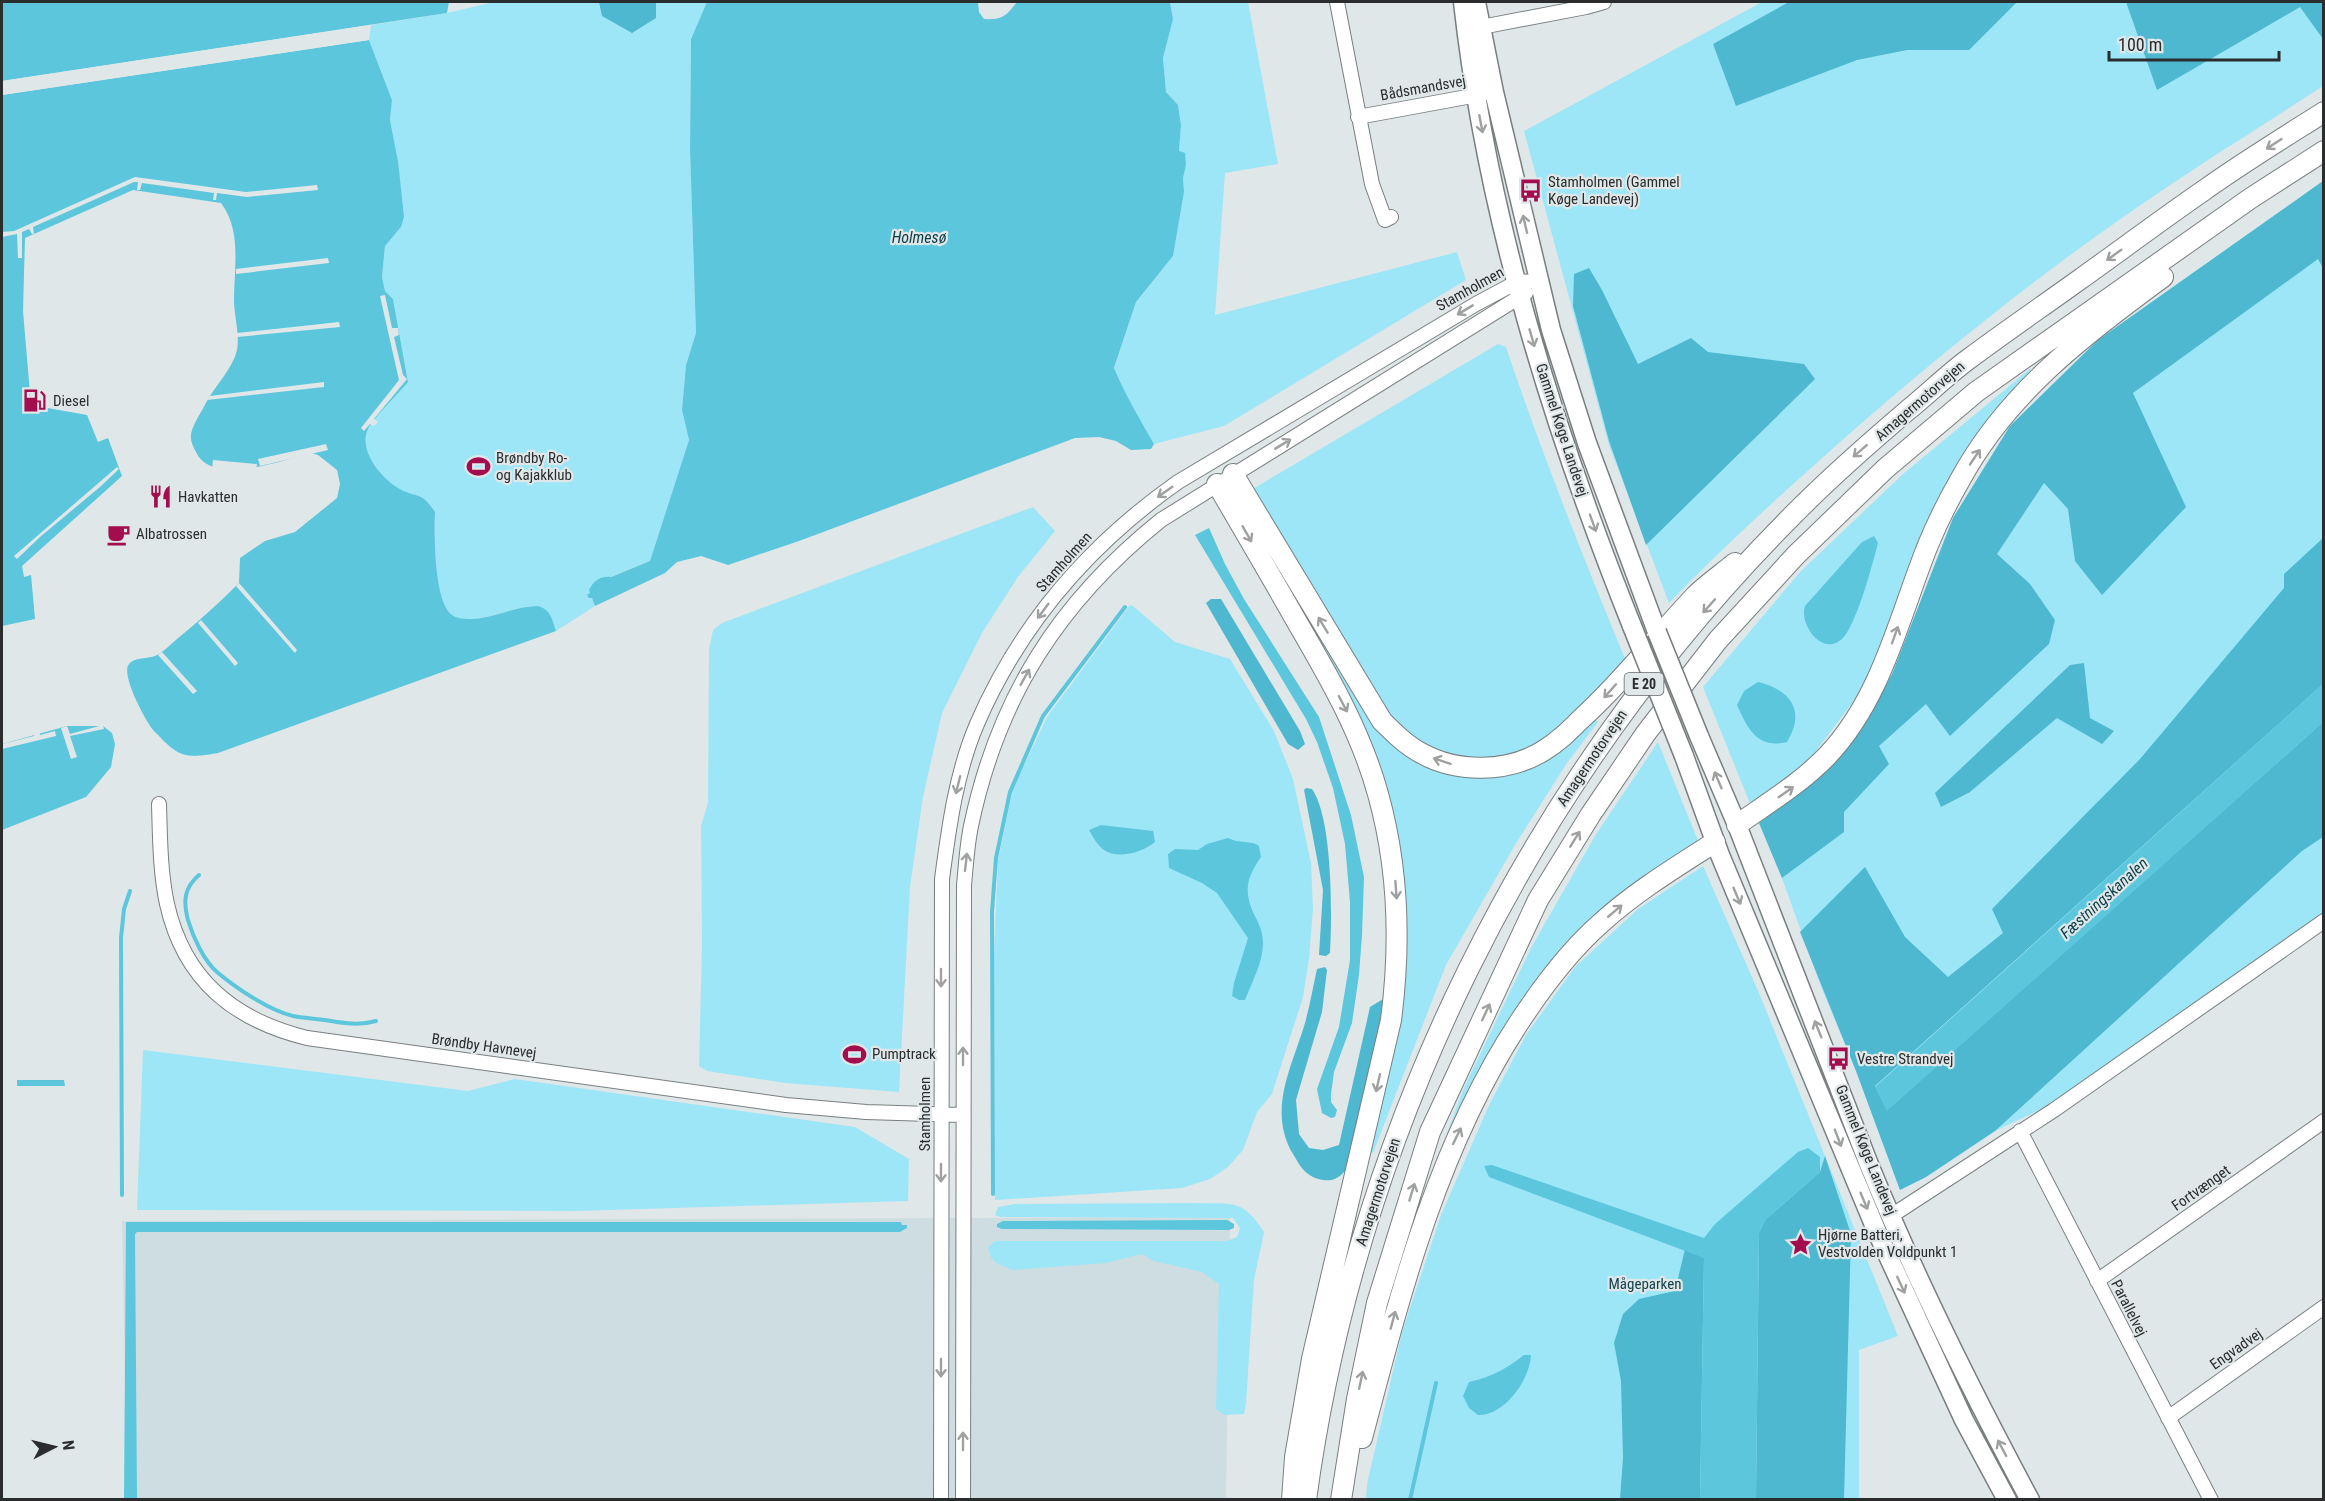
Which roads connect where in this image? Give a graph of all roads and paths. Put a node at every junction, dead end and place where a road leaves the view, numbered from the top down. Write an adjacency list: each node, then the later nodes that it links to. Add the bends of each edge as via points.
1 (1337, 2): 8 (street)
2 (1463, 2): 5 (main road, Gammel Køge Landevej)
3 (1476, 2): 5 (main road, Gammel Køge Landevej)
4 (1604, 2): 5 (street)
5 (1473, 28): 6 (main road, Gammel Køge Landevej)
6 (1485, 94): 8 (street, Bådsmandsvej); 12 (main road, Gammel Køge Landevej, one-way to 6); 13 (main road, Gammel Køge Landevej, one-way to 13, via 1492,183)
7 (2324, 112): 16 (highway, Amagermotorvejen / E 20, one-way to 16, via 2206,189 1966,361)
8 (1358, 117): 11 (street, via 1372,184 1385,220)
9 (2324, 151): 10 (highway, Amagermotorvejen / E 20)
10 (2251, 198): 18 (highway, one-way to 10, via 1792,787 1827,756 1854,722 1883,667 1929,544 1960,479 1998,423 2031,383 2086,334 2207,243); 33 (highway, Amagermotorvejen / E 20, one-way to 10, via 1377,1303 1430,1132 1538,900 1646,733 1718,640 1788,564 1885,469 1976,392)
11 (1391, 217)
12 (1539, 281): 13 (street, Stamholmen); 18 (main road, Gammel Køge Landevej, one-way to 12, bridge, via 1645,600 1587,443)
13 (1519, 290): 14 (street, Stamholmen, one-way to 14, via 1476,304); 15 (street, Stamholmen, one-way to 13); 19 (main road, Gammel Køge Landevej, one-way to 19, bridge, via 1564,446)
14 (1214, 460): 15 (street); 21 (street, Stamholmen, one-way to 21, via 1140,510 1094,550 1061,586 1017,646 976,725 950,820 942,879)
15 (1225, 479): 16 (highway, one-way to 15, via 1697,594 1563,738 1519,762 1469,767 1444,763 1421,753 1382,721); 22 (street, Stamholmen, one-way to 15, via 964,885 970,829 996,736 1037,655 1107,567 1161,520); 31 (highway, one-way to 31, via 1346,708 1364,750 1389,838 1395,883 1398,929 1392,1020 1312,1359 1295,1457)
16 (1788, 520): 32 (highway, Amagermotorvejen / E 20, one-way to 32, via 1683,635 1617,720 1559,806 1493,919 1441,1024 1401,1122 1350,1275 1322,1402)
17 (159, 804): 21 (street, Brøndby Havnevej, via 166,903 188,958 226,1002 278,1031 786,1105 866,1113)
18 (1737, 825): 19 (main road); 25 (main road, Gammel Køge Landevej, one-way to 18)
19 (1715, 842): 34 (highway, one-way to 19, via 1397,1304 1426,1214 1450,1151 1495,1059 1536,997 1600,924); 35 (main road, Gammel Køge Landevej, one-way to 35, via 1877,1232 1964,1420)
20 (2324, 921): 24 (street)
21 (941, 1114): 22 (street, Brøndby Havnevej); 29 (street, Stamholmen, one-way to 29)
22 (962, 1115): 30 (street, Stamholmen, one-way to 22)
23 (2324, 1121): 26 (street, Fortvænget)
24 (2020, 1131): 25 (street); 26 (street, Parallelvej)
25 (1891, 1216): 36 (main road, Gammel Køge Landevej, one-way to 25, via 1984,1414)
26 (2097, 1281): 28 (street, Parallelvej)
27 (2324, 1307): 28 (street, Engvadvej)
28 (2168, 1418): 37 (street, Parallelvej)
29 (941, 1500)
30 (963, 1500)
31 (1292, 1500)
32 (1306, 1500)
33 (1341, 1500)
34 (1349, 1500)
35 (2007, 1500)
36 (2030, 1500)
37 (2211, 1500)

